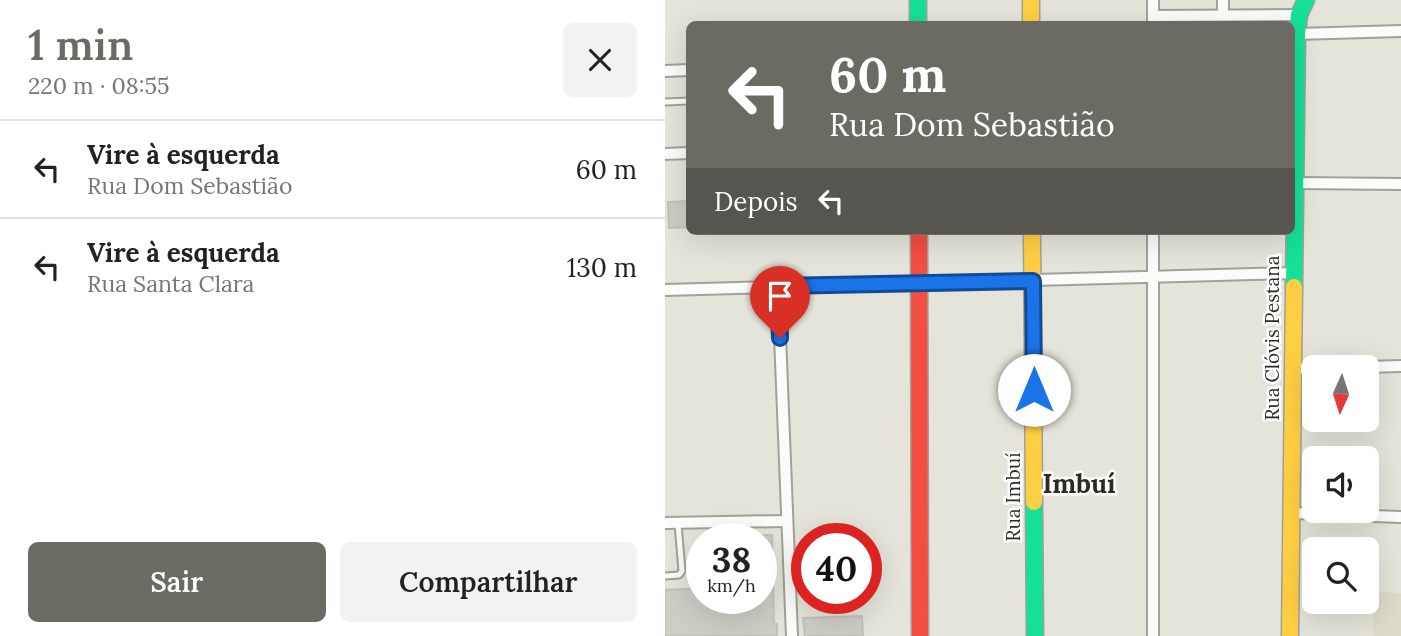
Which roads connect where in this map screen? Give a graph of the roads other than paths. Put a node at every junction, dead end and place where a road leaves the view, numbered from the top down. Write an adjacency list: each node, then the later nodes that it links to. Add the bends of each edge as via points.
1 (918, 0): 8 (street)
2 (1031, 0): 9 (street)
3 (1153, 0): 7 (street)
4 (1223, 0): 6 (street)
5 (1302, 8): 6 (street); 11 (street, Rua Clóvis Pestana)
6 (1223, 15): 7 (street)
7 (1153, 20)
8 (918, 21)
9 (1031, 21)
10 (1401, 31): 11 (street)
11 (1297, 34): 16 (street, Rua Clóvis Pestana)
12 (686, 70): 13 (street)
13 (665, 71)
14 (686, 101): 15 (lane)
15 (665, 102)
16 (1295, 133)
17 (686, 153): 18 (street)
18 (665, 154)
19 (1295, 183): 20 (street)
20 (1401, 184)
21 (919, 235): 28 (street)
22 (1032, 235): 27 (street, Rua Imbuí)
23 (1153, 235): 26 (street)
24 (1294, 235): 25 (street, Rua Clóvis Pestana)
25 (1294, 273): 26 (street); 33 (street, Rua Clóvis Pestana)
26 (1153, 277): 27 (street); 44 (street)
27 (1033, 281): 28 (street); 43 (street, Rua Imbuí)
28 (919, 284): 29 (street); 42 (street)
29 (778, 286): 30 (street); 37 (street)
30 (665, 290)
31 (1401, 366): 32 (street)
32 (1379, 367)
33 (1293, 369): 34 (street); 35 (street, Rua Clóvis Pestana)
34 (1302, 369)
35 (1292, 513): 36 (street); 45 (street, Rua Clóvis Pestana)
36 (1401, 517)
37 (786, 521): 39 (street); 41 (street)
38 (665, 523): 39 (street)
39 (678, 523): 40 (lane, via 681,571 679,576)
40 (665, 576)
41 (792, 636)
42 (920, 636)
43 (1035, 636)
44 (1153, 636)
45 (1290, 636)

